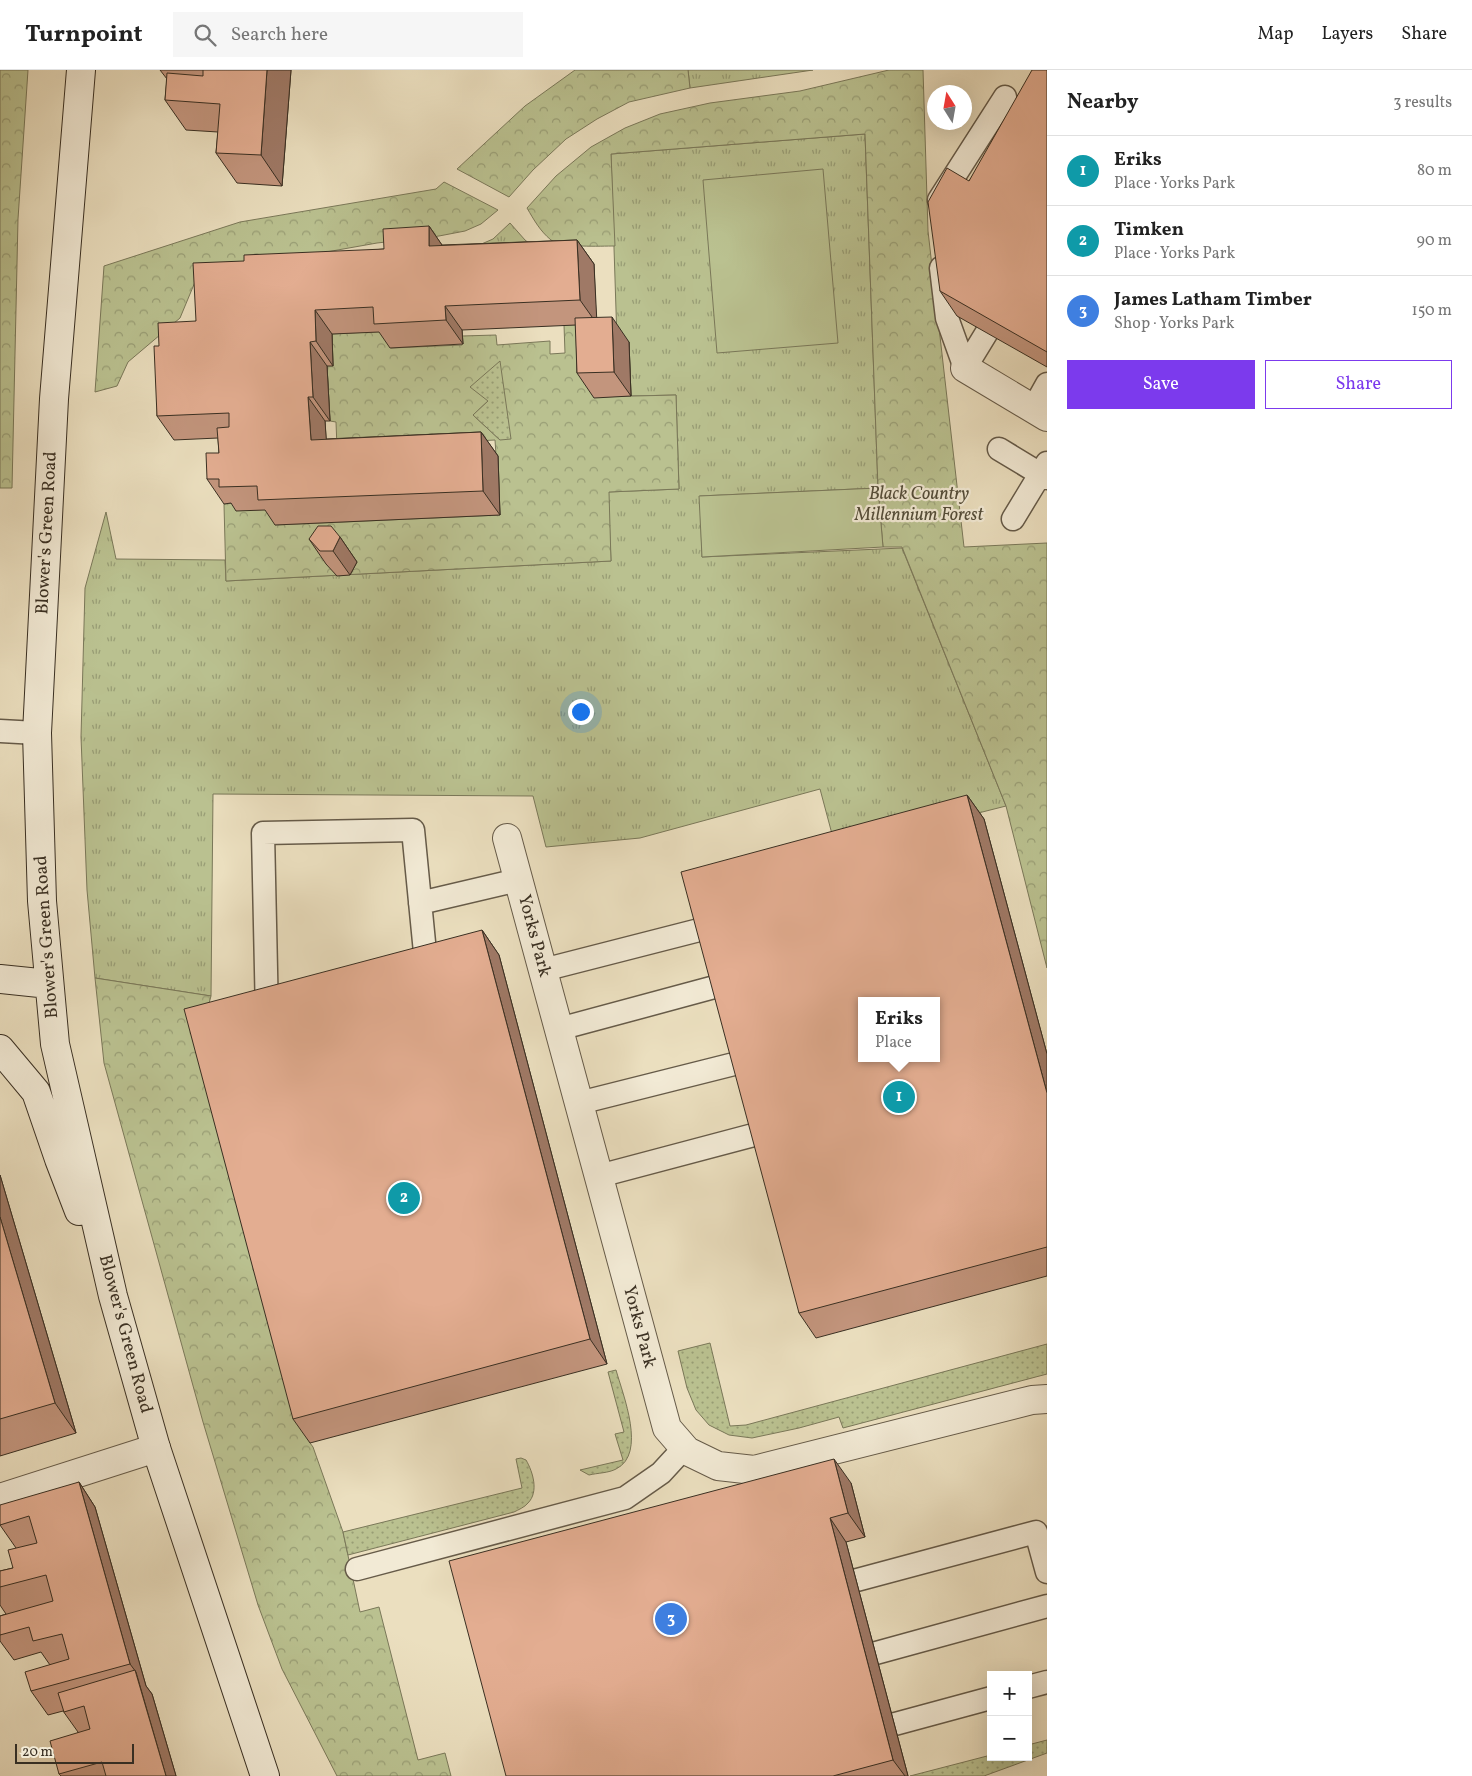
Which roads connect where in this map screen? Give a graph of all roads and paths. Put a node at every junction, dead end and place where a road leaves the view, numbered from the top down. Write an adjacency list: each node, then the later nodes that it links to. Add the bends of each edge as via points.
1 (81, 70): 13 (main road, Blower's Green Road, via 54,399)
2 (1005, 97): 3 (lane, via 935,207)
3 (936, 216)
4 (939, 244): 6 (lane, via 947,318)
5 (987, 332): 6 (lane)
6 (966, 368): 8 (main road)
7 (1047, 384): 8 (lane)
8 (1040, 413)
9 (999, 450): 10 (lane)
10 (1045, 471): 11 (lane)
11 (1013, 518)
12 (0, 731): 13 (lane)
13 (37, 733): 21 (main road, Blower's Green Road, via 42,901)
14 (507, 838): 15 (main road, Yorks Park)
15 (518, 880): 16 (lane); 18 (main road, Yorks Park)
16 (420, 903): 19 (lane); 23 (lane, via 413,830 263,833)
17 (707, 928): 18 (lane)
18 (543, 970): 24 (main road, Yorks Park)
19 (427, 973)
20 (0, 979): 21 (main road)
21 (49, 984): 30 (main road, Blower's Green Road, via 55,1044)
22 (722, 985): 24 (lane)
23 (267, 1016)
24 (559, 1029): 27 (main road, Yorks Park)
25 (0, 1049): 30 (main road, via 36,1092)
26 (742, 1062): 27 (lane)
27 (579, 1103): 29 (main road, Yorks Park)
28 (761, 1133): 29 (lane)
29 (598, 1176): 33 (main road, Yorks Park, via 667,1428)
30 (113, 1296): 32 (main road, Blower's Green Road)
31 (1047, 1398): 33 (main road, Yorks Park, via 754,1470 718,1466)
32 (156, 1448): 34 (main road); 44 (main road, Blower's Green Road)
33 (684, 1448): 35 (lane, via 661,1473 625,1498)
34 (0, 1498)
35 (357, 1569)
36 (1047, 1572): 37 (lane, via 1036,1532)
37 (857, 1580)
38 (1047, 1606): 39 (lane)
39 (876, 1653)
40 (1047, 1682): 41 (lane)
41 (1032, 1686)
42 (987, 1699): 43 (lane)
43 (895, 1724)
44 (265, 1776)

